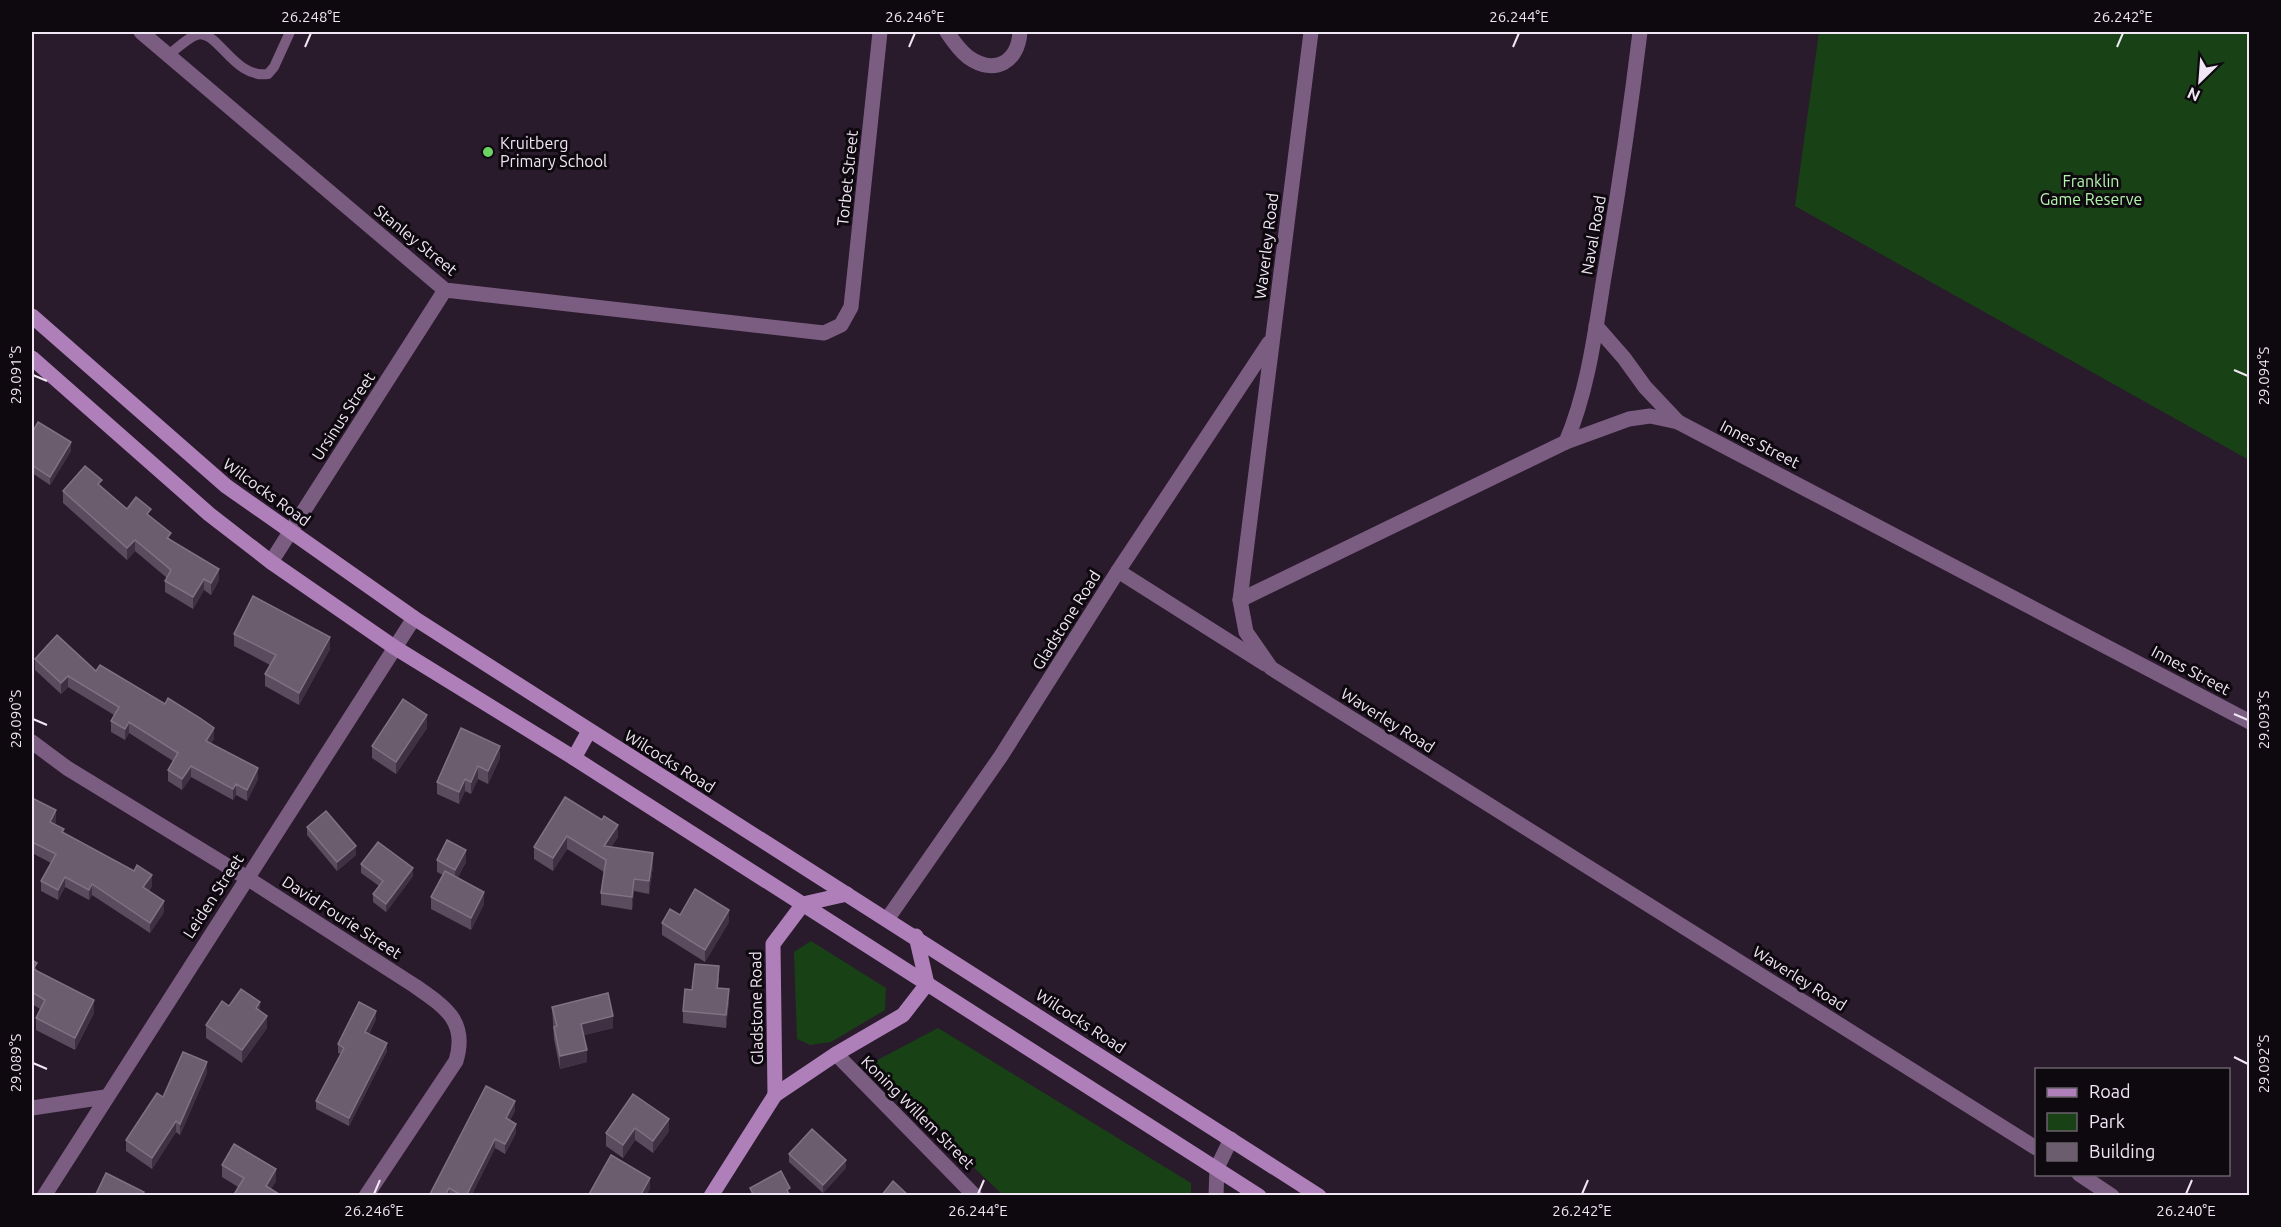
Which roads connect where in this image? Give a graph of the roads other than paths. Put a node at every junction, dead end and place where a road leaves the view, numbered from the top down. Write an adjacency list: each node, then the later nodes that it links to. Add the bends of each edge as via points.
1 (141, 32): 8 (street, Stanley Street)
2 (290, 32): 8 (lane, via 268,74 250,73 204,34 195,35)
3 (880, 32): 11 (street, Torbet Street, via 851,307)
4 (947, 32): 5 (street, via 968,57 995,65 1013,57)
5 (1020, 32)
6 (1311, 32): 13 (street, Waverley Road)
7 (1640, 32): 12 (street, Naval Road, via 1624,163)
8 (168, 55): 9 (street, Stanley Street)
9 (445, 290): 11 (street, Stanley Street, via 824,333); 17 (street, Ursinus Street)
10 (32, 316): 17 (street, Wilcocks Road, via 226,486)
11 (841, 325)
12 (1596, 326): 15 (street); 16 (street, Naval Road, via 1587,379)
13 (1272, 339): 19 (street, Gladstone Road); 20 (street, Waverley Road)
14 (32, 358): 18 (street, via 209,514)
15 (1678, 422): 16 (street, Innes Street, via 1650,416 1629,419); 24 (street, Innes Street)
16 (1566, 442): 20 (street, Innes Street)
17 (290, 532): 18 (street, Ursinus Street); 21 (street, Wilcocks Road)
18 (271, 562): 22 (street)
19 (1118, 571): 23 (street); 31 (street, Gladstone Road, via 1001,756)
20 (1240, 600): 23 (street, Waverley Road, via 1246,632)
21 (414, 618): 22 (street, Leiden Street); 25 (street, Wilcocks Road)
22 (394, 647): 27 (street); 28 (street, Leiden Street)
23 (1271, 668): 39 (street, Waverley Road)
24 (2250, 722)
25 (589, 731): 27 (street); 29 (street, Wilcocks Road)
26 (32, 742): 28 (street, David Fourie Street, via 67,768)
27 (574, 758): 30 (street)
28 (247, 878): 36 (street, Leiden Street); 43 (street, David Fourie Street, via 424,992 450,1013 460,1030 456,1061)
29 (848, 894): 30 (street); 31 (street, Wilcocks Road)
30 (803, 904): 33 (street); 35 (street, Gladstone Road, via 773,944)
31 (888, 918): 32 (street, Wilcocks Road)
32 (916, 936): 33 (street); 38 (street, Wilcocks Road)
33 (927, 984): 34 (street, via 903,1015); 40 (street)
34 (836, 1054): 35 (street); 45 (street, Koning Willem Street)
35 (775, 1095): 44 (street)
36 (105, 1097): 37 (street); 42 (street, Leiden Street)
37 (32, 1108)
38 (1231, 1139): 40 (street); 48 (street, Wilcocks Road)
39 (2035, 1147)
40 (1217, 1168): 46 (street); 47 (street)
41 (2082, 1176): 49 (street)
42 (44, 1196)
43 (366, 1196)
44 (711, 1196)
45 (975, 1196)
46 (1216, 1196)
47 (1259, 1196)
48 (1320, 1196)
49 (2112, 1196)

